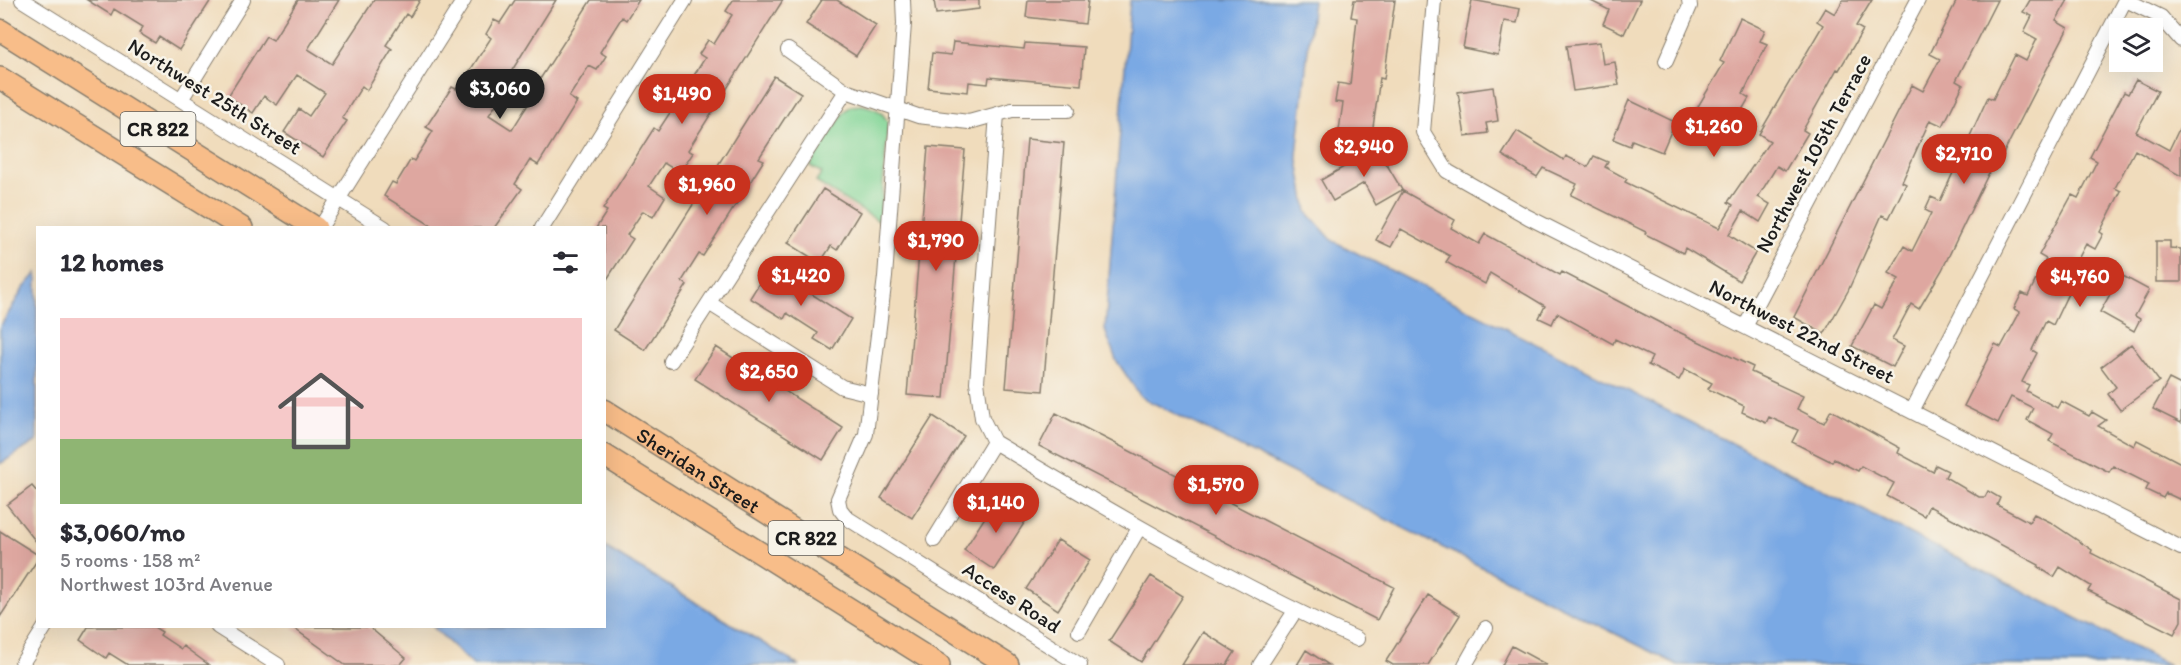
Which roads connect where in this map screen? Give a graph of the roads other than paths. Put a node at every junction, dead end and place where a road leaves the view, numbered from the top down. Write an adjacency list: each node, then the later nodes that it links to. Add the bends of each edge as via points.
1 (22, 0): 16 (street, Northwest 25th Street)
2 (243, 0): 16 (street)
3 (464, 0): 20 (street)
4 (685, 0): 25 (street)
5 (903, 0): 17 (street)
6 (1434, 0): 27 (street, Northwest 22nd Street, via 1423,132 1447,171 1528,217)
7 (1689, 0): 13 (street, via 1690,6)
8 (1918, 0): 27 (street, Northwest 105th Terrace)
9 (2126, 0): 11 (street, via 2161,17); 31 (street)
10 (0, 30): 22 (main road, CR 822)
11 (2181, 39)
12 (788, 50): 15 (street)
13 (1666, 61)
14 (0, 78): 21 (main road, CR 822)
15 (846, 91): 17 (street); 26 (street)
16 (182, 98): 20 (street, Northwest 25th Street)
17 (898, 109): 19 (street, via 918,116 969,122); 29 (street)
18 (1068, 110): 19 (street, via 1012,110)
19 (997, 114): 32 (street, via 977,382 982,418)
20 (339, 199): 23 (street); 24 (street, Northwest 25th Street)
21 (239, 226)
22 (315, 226)
23 (319, 226)
24 (382, 226)
25 (543, 226)
26 (709, 303): 28 (street); 29 (street, via 842,387)
27 (1746, 325): 31 (street, Northwest 22nd Street)
28 (671, 361)
29 (871, 394): 43 (street, Access Road, via 866,434 838,499 840,509 847,518 921,563)
30 (606, 411): 47 (main road, Sheridan Street / CR 822)
31 (1912, 411): 36 (street, Northwest 22nd Street)
32 (994, 442): 34 (street); 35 (street)
33 (606, 456): 46 (main road, Sheridan Street / CR 822)
34 (1139, 528): 37 (street); 41 (street)
35 (934, 540)
36 (2181, 548)
37 (1295, 611): 42 (street); 49 (street)
38 (44, 628): 44 (street)
39 (220, 628): 45 (street)
40 (1486, 628): 50 (street)
41 (1079, 631)
42 (1357, 639)
43 (1060, 660): 48 (street, Access Road)
44 (21, 665)
45 (278, 665)
46 (939, 665)
47 (1008, 665)
48 (1080, 665)
49 (1260, 665)
50 (1465, 665)

